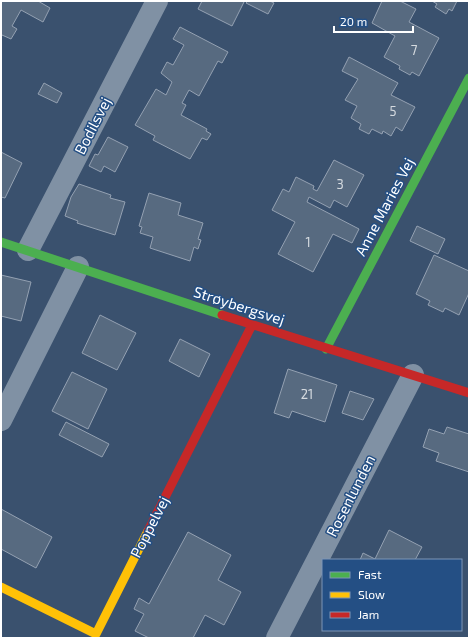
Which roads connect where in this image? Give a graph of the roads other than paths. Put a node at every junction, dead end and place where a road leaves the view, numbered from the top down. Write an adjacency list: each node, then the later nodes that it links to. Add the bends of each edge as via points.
1 (157, 1): 4 (street, Bodilsvej)
2 (469, 78): 7 (street, Anne Maries Vej)
3 (1, 242): 4 (street, Strøybergsvej)
4 (28, 250): 5 (street, Strøybergsvej)
5 (78, 267): 6 (street, Strøybergsvej); 10 (street)
6 (252, 325): 7 (street, Strøybergsvej); 11 (street, Poppelvej, via 96,634)
7 (326, 349): 8 (street, Strøybergsvej)
8 (413, 375): 9 (street, Strøybergsvej); 12 (street, Rosenlunden)
9 (469, 393)
10 (1, 420)
11 (1, 587)
12 (277, 638)

